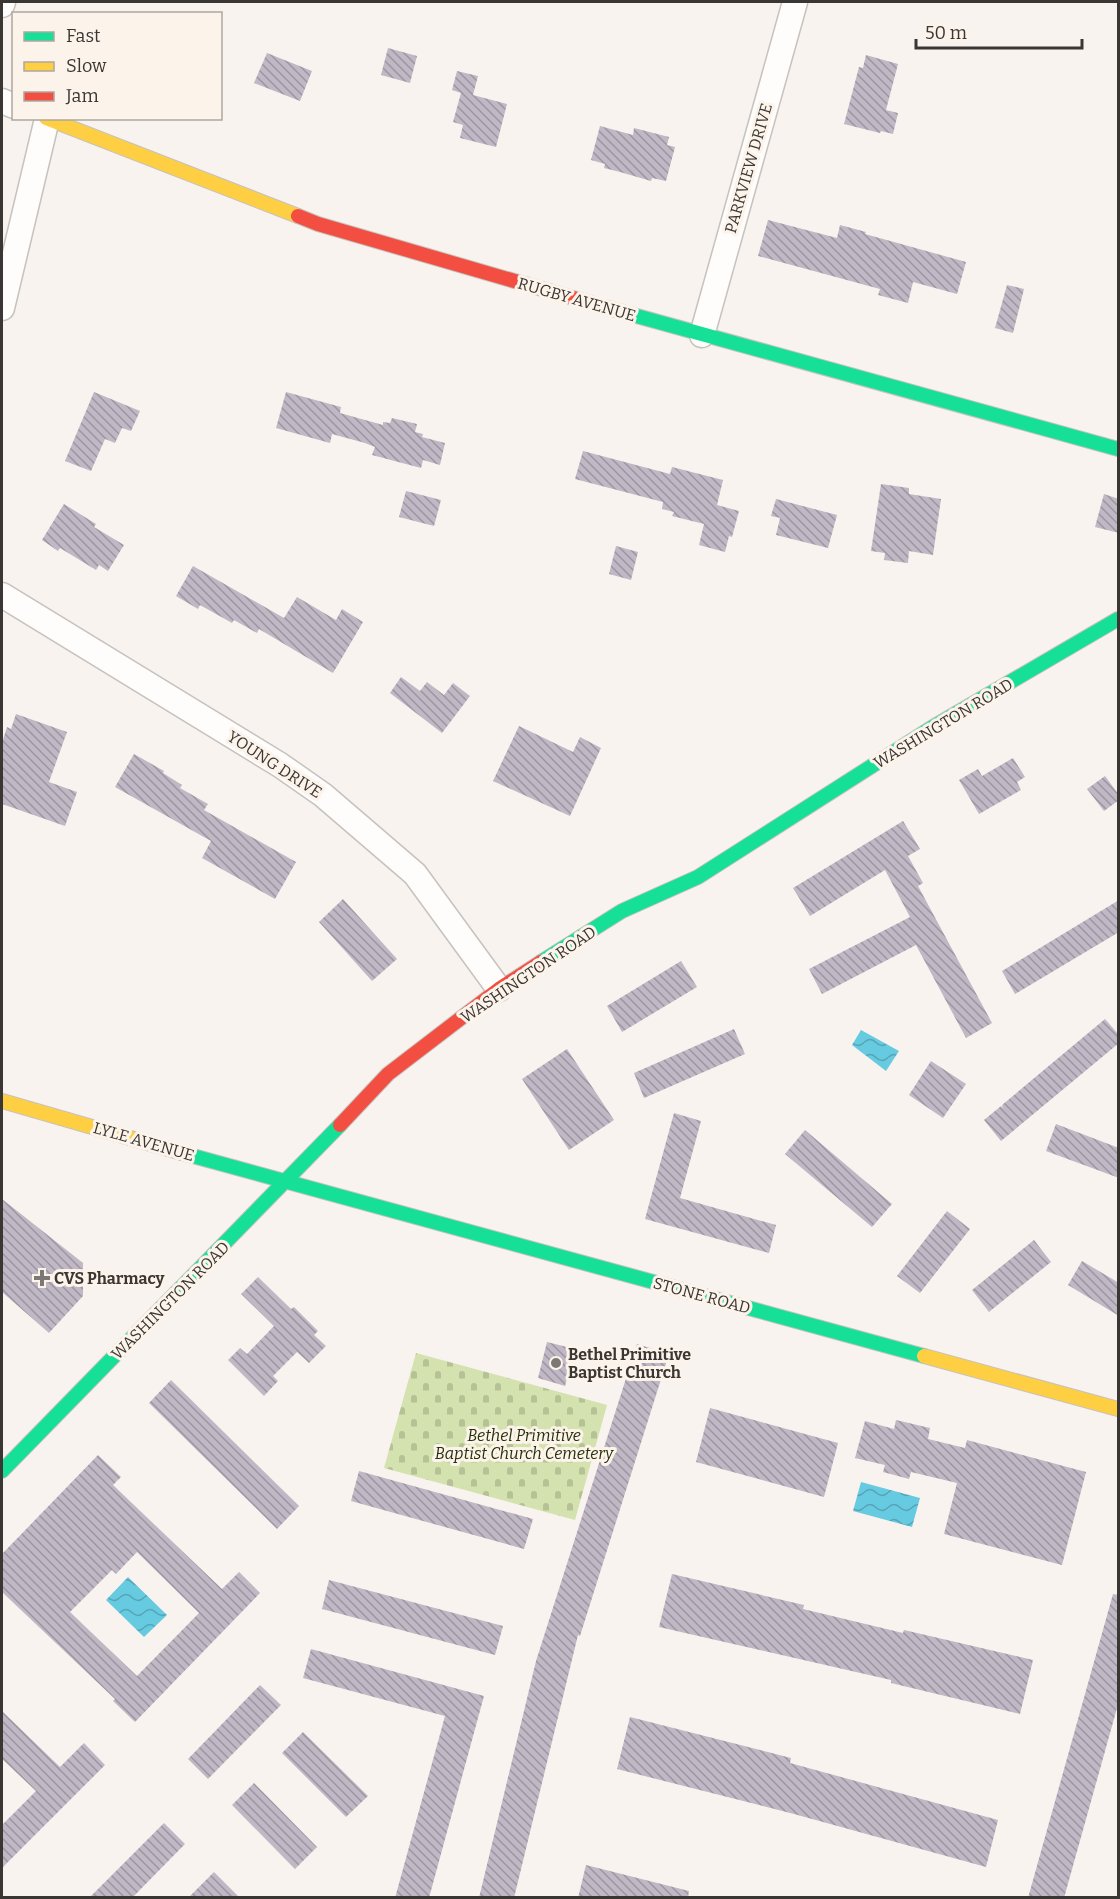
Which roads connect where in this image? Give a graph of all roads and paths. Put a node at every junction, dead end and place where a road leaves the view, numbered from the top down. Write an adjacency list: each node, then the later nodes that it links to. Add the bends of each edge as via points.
1 (795, 2): 5 (street, PARKVIEW DRIVE)
2 (46, 120): 4 (street)
3 (49, 120): 5 (street, RUGBY AVENUE, via 318,224)
4 (2, 308)
5 (702, 335): 6 (street, RUGBY AVENUE)
6 (1119, 448)
7 (2, 595): 9 (street, YOUNG DRIVE, via 323,795 415,874)
8 (1119, 619): 9 (street, WASHINGTON ROAD, via 933,727 698,877 622,911)
9 (499, 989): 11 (street, WASHINGTON ROAD, via 388,1074)
10 (2, 1101): 11 (street, LYLE AVENUE)
11 (285, 1182): 12 (street, STONE ROAD); 13 (street, WASHINGTON ROAD)
12 (1119, 1409)
13 (2, 1471)

